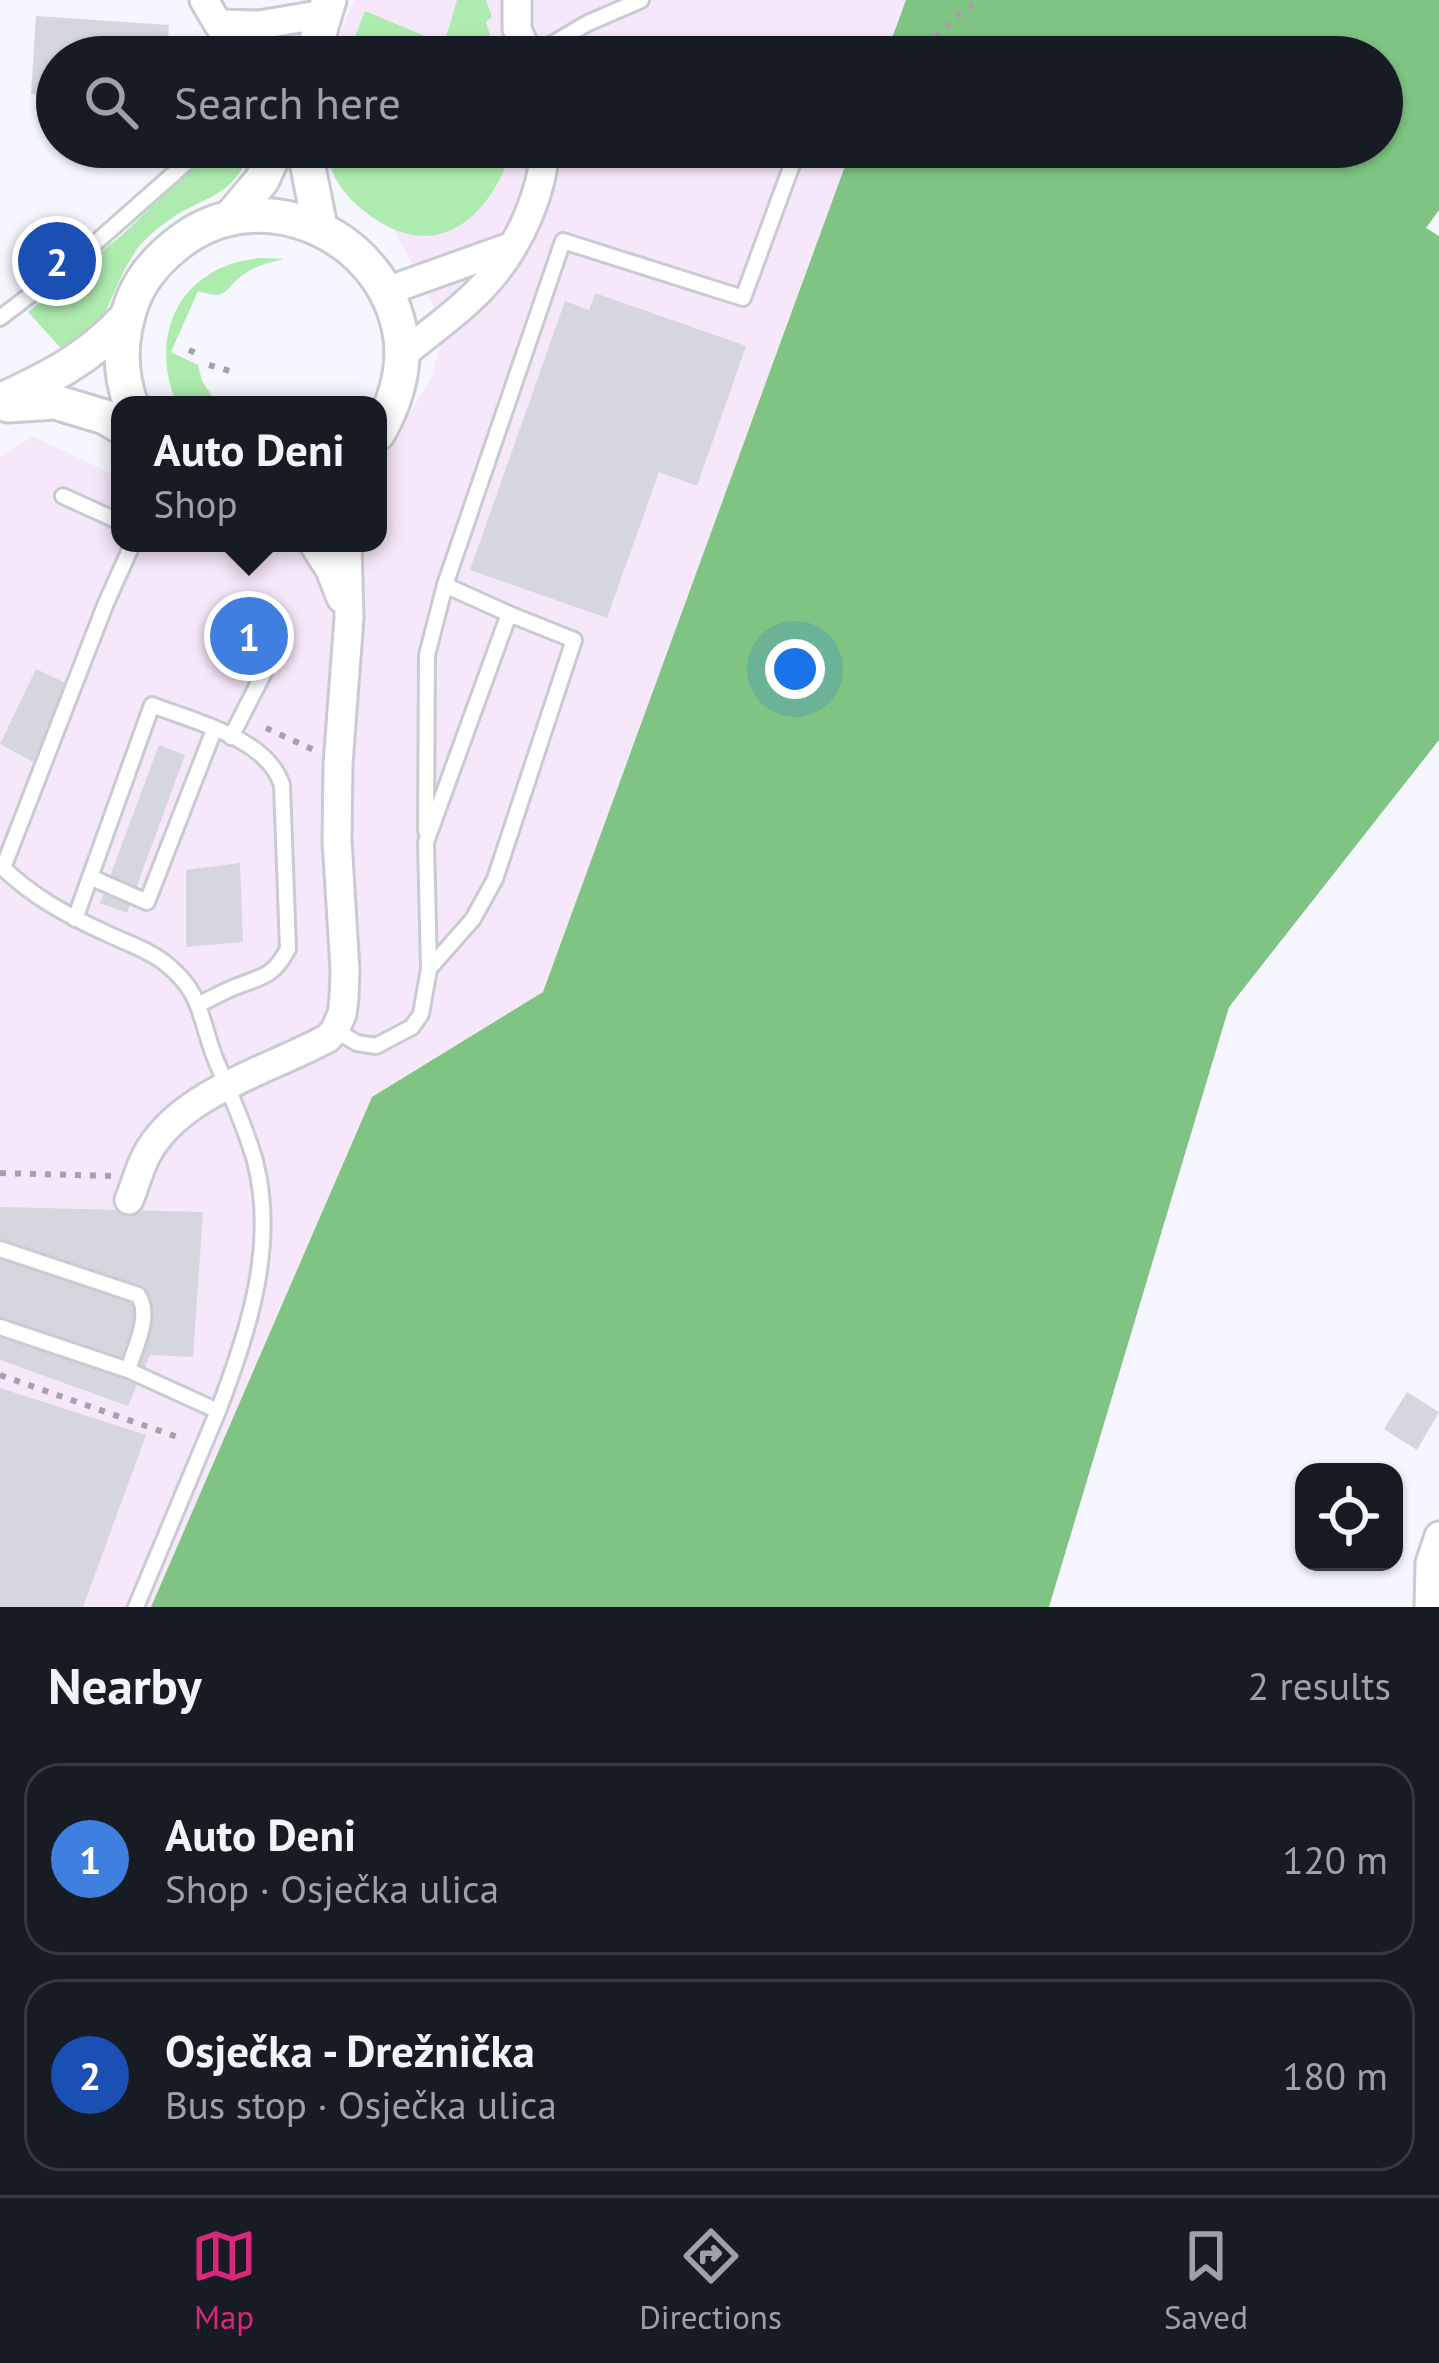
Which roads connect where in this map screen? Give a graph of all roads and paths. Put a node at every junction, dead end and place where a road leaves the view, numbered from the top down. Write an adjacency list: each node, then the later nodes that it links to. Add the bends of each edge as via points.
1 (204, 0): 8 (street)
2 (596, 0): 7 (lane)
3 (641, 0): 7 (lane)
4 (976, 0): 13 (path)
5 (515, 1): 11 (street)
6 (326, 7): 8 (street, via 259,25); 10 (street)
7 (588, 23): 12 (lane)
8 (220, 24): 9 (street)
9 (224, 36)
10 (318, 36)
11 (521, 36)
12 (565, 36)
13 (936, 36)
14 (180, 168): 23 (lane)
15 (268, 168): 19 (street)
16 (308, 168): 20 (street)
17 (542, 168): 21 (street)
18 (791, 168): 39 (lane, via 743,298 562,241)
19 (230, 218): 20 (street, via 290,217); 24 (street, via 164,254)
20 (320, 227): 22 (street, via 358,253)
21 (510, 247): 22 (street); 27 (street, via 491,278)
22 (387, 291): 27 (street)
23 (0, 318)
24 (126, 319): 30 (street); 31 (street, via 62,372)
25 (189, 350): 26 (path)
26 (200, 355)
27 (401, 356): 32 (street)
28 (209, 365): 29 (path)
29 (237, 373)
30 (128, 396)
31 (0, 404): 33 (street, via 55,401)
32 (387, 417)
33 (111, 421)
34 (63, 496): 35 (lane)
35 (111, 518)
36 (129, 552): 48 (lane)
37 (319, 552): 41 (street)
38 (346, 552): 41 (street)
39 (445, 585): 40 (lane); 47 (lane, via 427,656)
40 (509, 614): 47 (lane); 51 (lane, via 574,640 495,879)
41 (349, 618): 53 (street, via 337,840 345,970)
42 (275, 652): 45 (lane)
43 (266, 728): 46 (path)
44 (214, 730): 45 (lane); 49 (lane, via 147,902); 49 (lane, via 152,705)
45 (231, 737): 52 (lane, via 256,749 282,785 288,949 263,979)
46 (302, 743)
47 (426, 842): 51 (lane)
48 (2, 867): 50 (lane)
49 (91, 877): 50 (lane)
50 (75, 919): 52 (lane, via 160,958)
51 (429, 969): 53 (lane, via 412,1027 376,1046)
52 (199, 1004): 54 (lane)
53 (335, 1030): 54 (street)
54 (229, 1086): 56 (street, via 180,1114); 61 (lane, via 256,1164 262,1259)
55 (0, 1173): 56 (path)
56 (122, 1188)
57 (0, 1249): 59 (lane, via 138,1295 144,1315)
58 (0, 1327): 59 (lane)
59 (128, 1370): 61 (lane)
60 (0, 1375): 62 (path)
61 (218, 1412): 64 (lane)
62 (192, 1442)
63 (1439, 1536): 65 (street)
64 (136, 1607)
65 (1429, 1607)

